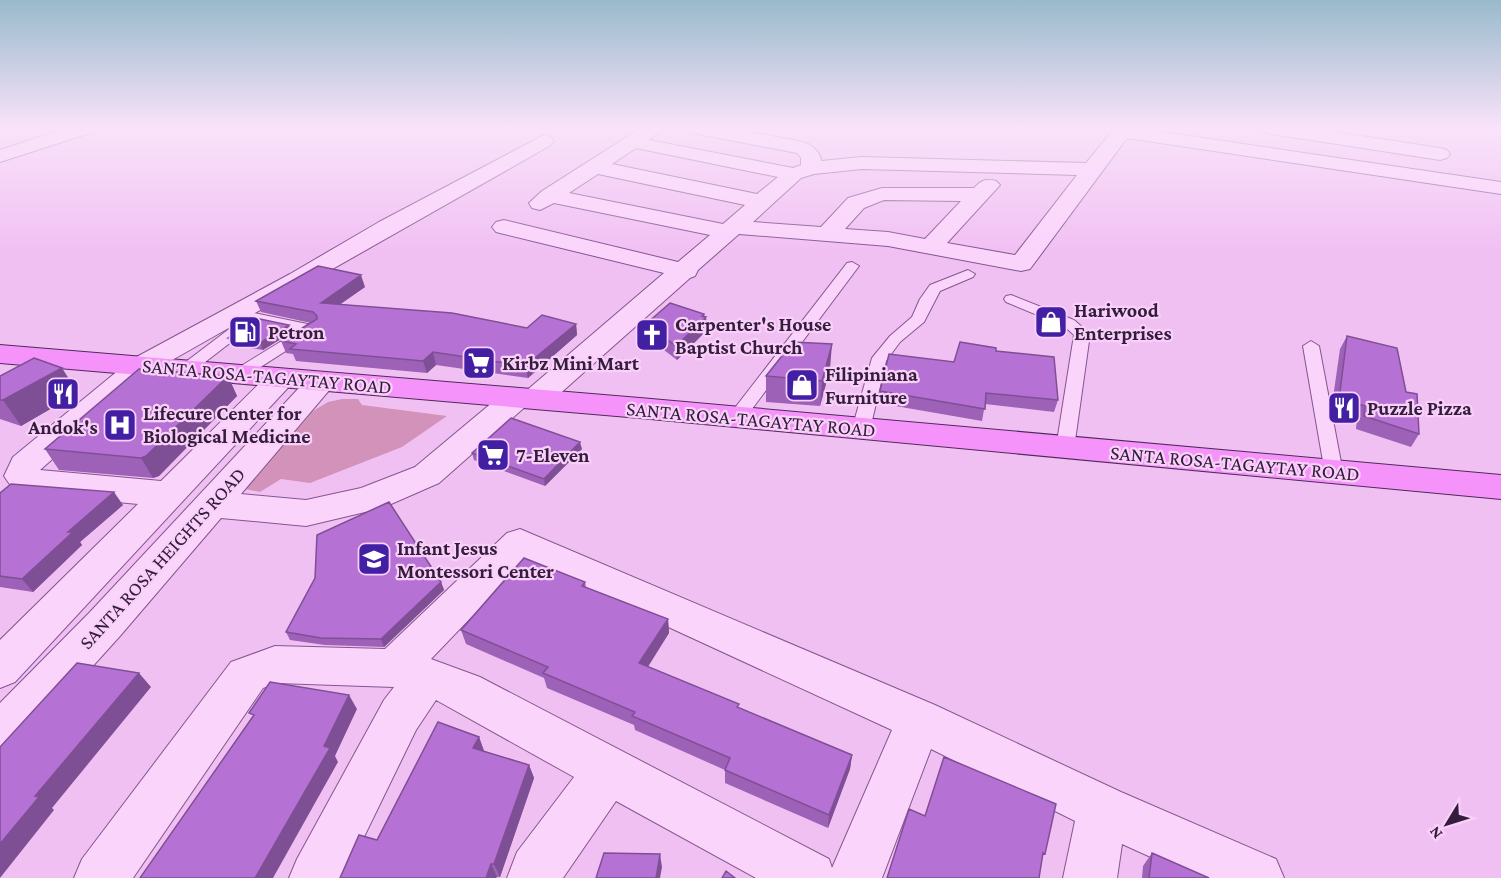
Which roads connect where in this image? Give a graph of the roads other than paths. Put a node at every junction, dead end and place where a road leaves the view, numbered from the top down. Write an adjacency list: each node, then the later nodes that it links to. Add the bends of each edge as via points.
1 (494, 169): 25 (street)
2 (591, 169): 14 (street)
3 (610, 169): 15 (street)
4 (791, 169): 10 (street)
5 (816, 169): 10 (street)
6 (1003, 169): 13 (street)
7 (1092, 169): 18 (street, via 1021,264)
8 (1387, 169): 11 (street)
9 (1444, 169): 11 (street)
10 (803, 171): 15 (street)
11 (1447, 180): 12 (street)
12 (1501, 188)
13 (980, 195): 17 (street, via 876,195 856,203); 18 (street)
14 (550, 196): 16 (street); 20 (street, via 504,227)
15 (762, 202): 16 (street)
16 (732, 230): 17 (street); 20 (street)
17 (827, 234): 18 (street)
18 (933, 245)
19 (852, 266): 31 (lane)
20 (686, 271): 30 (street)
21 (968, 274): 32 (lane, via 935,288 919,319 883,352)
22 (1011, 299): 33 (lane, via 1069,323 1082,334)
23 (1311, 346): 35 (lane)
24 (0, 354): 25 (main road, SANTA ROSA-TAGAYTAY ROAD)
25 (141, 366): 26 (main road, SANTA ROSA-TAGAYTAY ROAD); 34 (street)
26 (185, 370): 27 (main road, SANTA ROSA-TAGAYTAY ROAD); 27 (lane, via 254,317 312,329)
27 (239, 374): 28 (main road, SANTA ROSA-TAGAYTAY ROAD)
28 (282, 378): 29 (main road, SANTA ROSA-TAGAYTAY ROAD); 37 (street, SANTA ROSA HEIGHTS ROAD)
29 (322, 381): 30 (main road, SANTA ROSA-TAGAYTAY ROAD); 38 (street, SANTA ROSA HEIGHTS ROAD)
30 (526, 398): 31 (main road, SANTA ROSA-TAGAYTAY ROAD); 38 (street, via 427,475 369,499 306,513)
31 (737, 417): 32 (main road, SANTA ROSA-TAGAYTAY ROAD)
32 (861, 429): 33 (main road, SANTA ROSA-TAGAYTAY ROAD)
33 (1065, 448): 35 (main road, SANTA ROSA-TAGAYTAY ROAD)
34 (12, 467): 37 (street, via 25,481)
35 (1334, 473): 36 (main road, SANTA ROSA-TAGAYTAY ROAD)
36 (1501, 487)
37 (168, 494): 39 (street, SANTA ROSA HEIGHTS ROAD)
38 (212, 504): 40 (street, SANTA ROSA HEIGHTS ROAD)
39 (98, 566): 40 (street); 42 (street, SANTA ROSA HEIGHTS ROAD)
40 (150, 573): 41 (street, SANTA ROSA HEIGHTS ROAD)
41 (76, 653): 42 (street); 45 (street, SANTA ROSA HEIGHTS ROAD)
42 (11, 657)
43 (411, 672): 44 (street, via 520,543); 46 (street, via 464,691); 48 (street, via 275,664 247,675); 49 (street, via 400,715)
44 (919, 720): 47 (street); 52 (street)
45 (0, 735)
46 (609, 771): 50 (street); 51 (street)
47 (1103, 809): 53 (street); 54 (street)
48 (101, 878)
49 (315, 878)
50 (534, 878)
51 (810, 878)
52 (855, 878)
53 (1090, 878)
54 (1257, 878)

